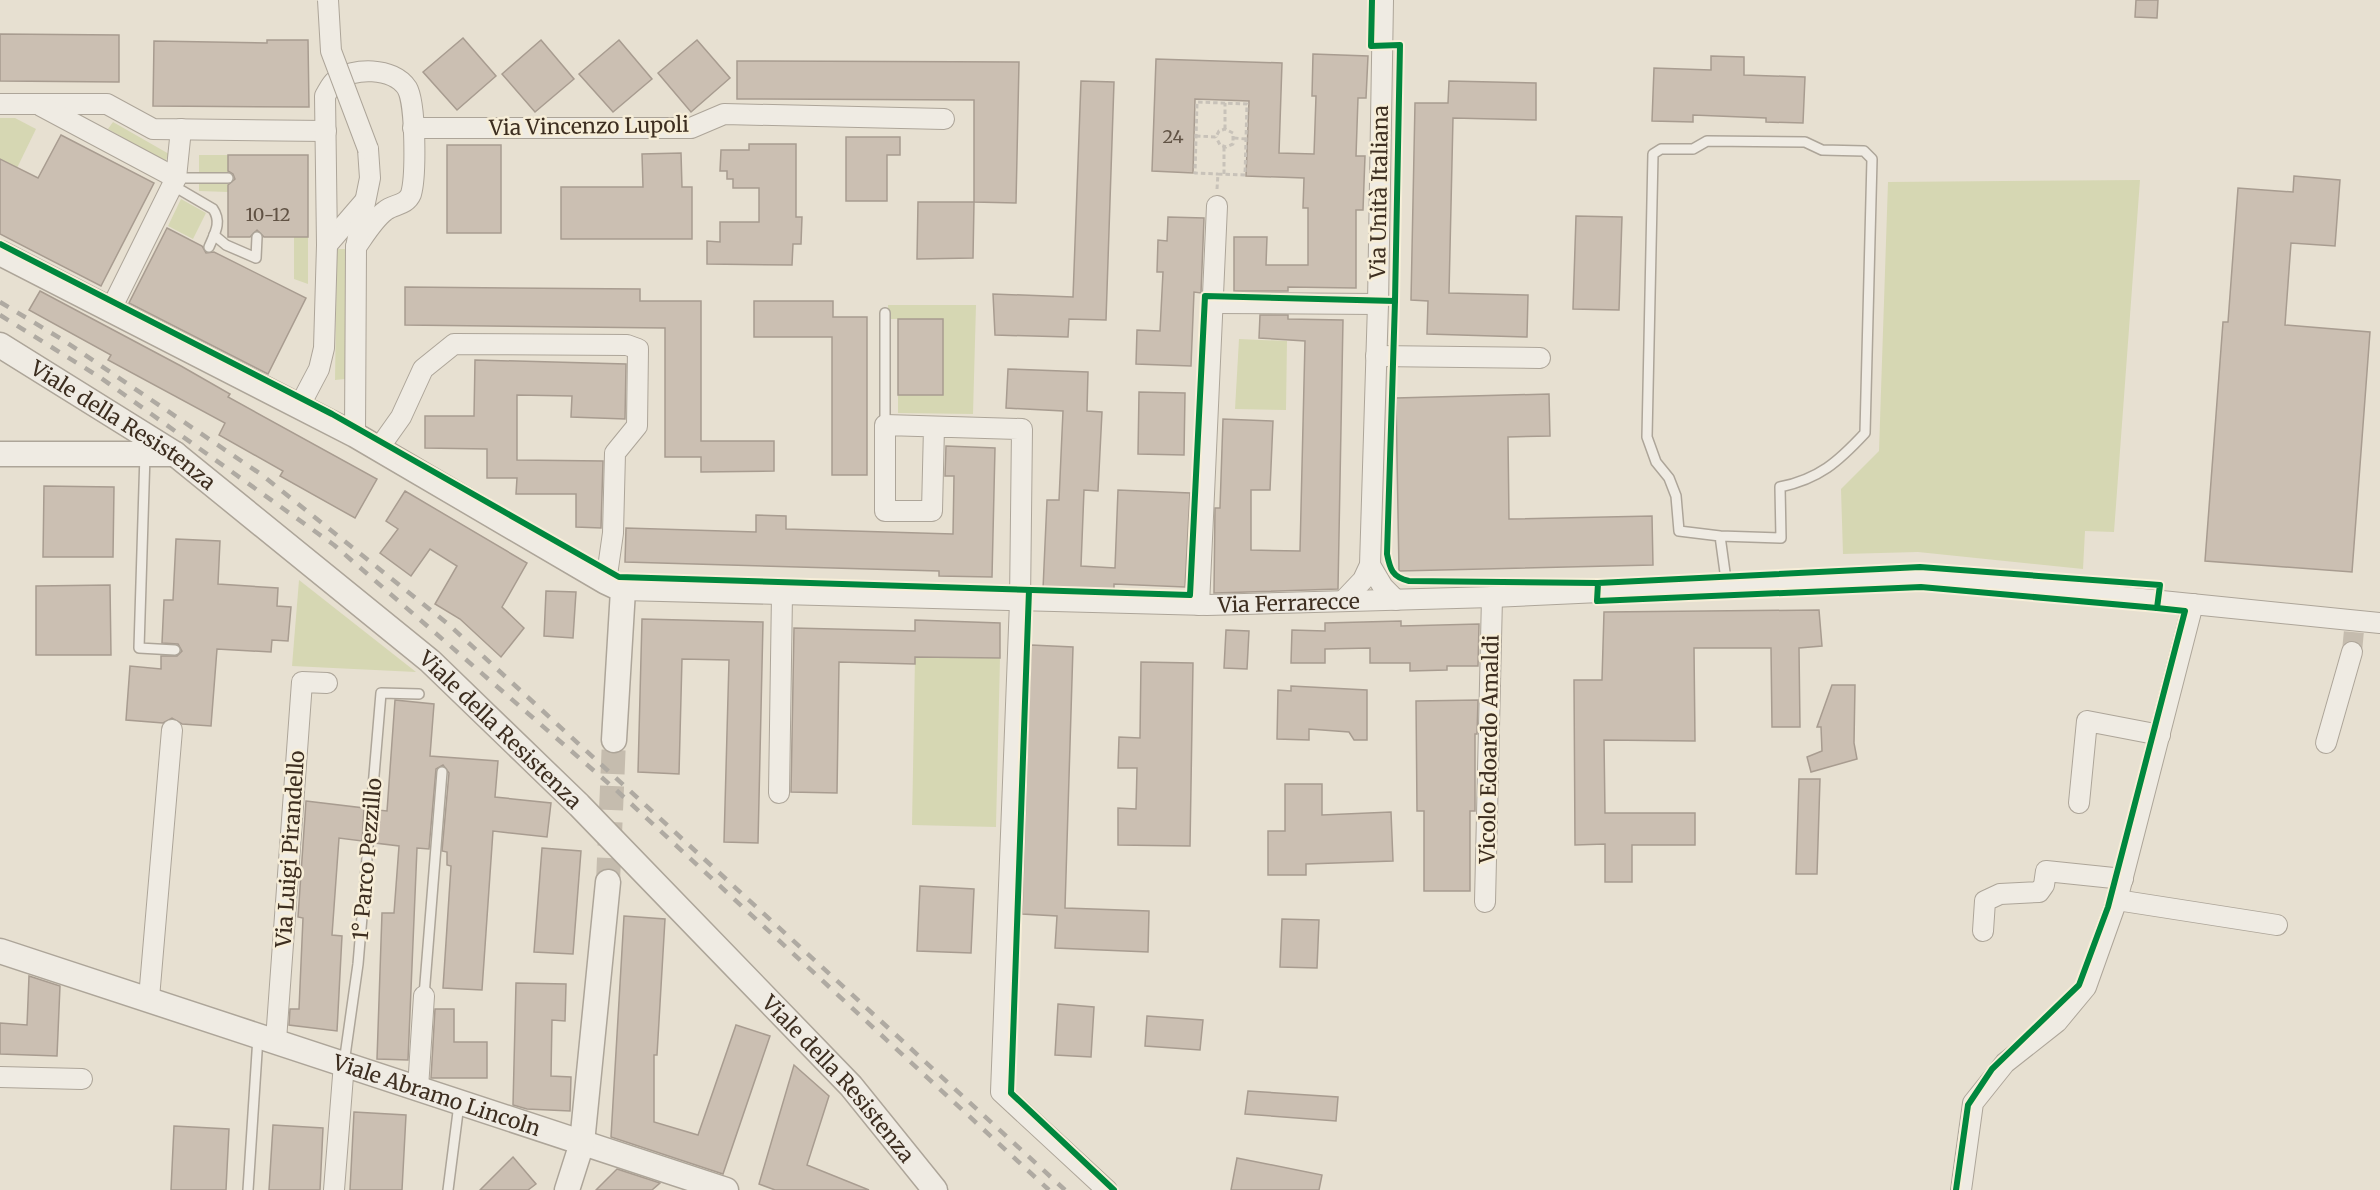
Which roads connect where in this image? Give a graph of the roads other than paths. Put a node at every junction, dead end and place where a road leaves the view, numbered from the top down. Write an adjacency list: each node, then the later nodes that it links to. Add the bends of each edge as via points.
1 (327, 0): 10 (street, bridge, via 331,51 368,149)
2 (1383, 0): 22 (street, Via Unità Italiana)
3 (0, 104): 4 (street)
4 (39, 104): 7 (street, via 107,104 153,129); 11 (street)
5 (944, 119): 6 (street, Via Vincenzo Lupoli, via 724,114 691,128)
6 (413, 128): 8 (street, via 406,87 392,76 368,72 350,73 333,82 324,96); 14 (street, via 410,196 401,205)
7 (181, 129): 8 (street); 11 (street)
8 (326, 131): 17 (street)
9 (228, 178): 11 (lane)
10 (370, 178): 12 (street); 14 (street, via 375,196)
11 (174, 182): 15 (lane, via 213,209 218,216); 23 (street)
12 (365, 201): 17 (street); 19 (street)
13 (1217, 206): 21 (street)
14 (385, 210): 19 (street)
15 (214, 235): 16 (lane, via 226,245 256,258); 18 (lane)
16 (257, 237)
17 (327, 245): 19 (street, via 342,239); 28 (street, via 324,348 319,369)
18 (209, 247)
19 (356, 247): 31 (street)
20 (0, 253): 23 (street, Via Ferrarecce)
21 (1213, 303): 22 (street); 46 (street)
22 (1378, 304): 26 (street, Via Unità Italiana)
23 (110, 311): 28 (street, Via Ferrarecce)
24 (885, 313): 29 (lane)
25 (0, 345): 35 (street, Viale della Resistenza)
26 (1376, 356): 27 (street); 37 (street, Via Unità Italiana)
27 (1540, 358)
28 (299, 407): 31 (street, Via Ferrarecce)
29 (885, 425): 30 (street); 30 (street, via 885,511 933,511)
30 (934, 427): 44 (street, via 1022,429)
31 (355, 435): 32 (street, Via Ferrarecce)
32 (379, 448): 38 (street, Via Ferrarecce); 38 (street, via 401,417 423,369 454,344 627,345 638,349 638,426 615,453)
33 (0, 454): 34 (street)
34 (145, 454): 35 (street); 48 (lane, via 139,648)
35 (175, 454): 81 (street, Viale della Resistenza, via 430,661 579,805 851,1086)
36 (1720, 536): 36 (lane, via 1678,531 1676,496 1647,437 1653,154 1661,149 1693,149 1707,141 1805,142 1821,150 1864,151 1872,159 1865,434 1836,464 1800,483 1780,487 1781,538); 39 (lane)
37 (1370, 564): 42 (street); 43 (street, via 1363,580)
38 (615, 586): 40 (street, Via Ferrarecce); 54 (street)
39 (1727, 587): 41 (street, Via Ferrarecce); 45 (street, Via Ferrarecce, via 1906,578)
40 (782, 594): 44 (street, Via Ferrarecce); 57 (street)
41 (1492, 597): 42 (street, Via Ferrarecce); 62 (street, Vicolo Edoardo Amaldi)
42 (1396, 600): 43 (street, Via Ferrarecce)
43 (1343, 601): 46 (street, Via Ferrarecce)
44 (1020, 602): 46 (street, Via Ferrarecce); 82 (street, via 1001,1092)
45 (2193, 604): 47 (street, Via Ferrarecce, via 2355,625); 53 (street)
46 (1199, 605)
47 (2380, 623)
48 (175, 650)
49 (2352, 652): 55 (street)
50 (327, 683): 68 (street, Via Luigi Pirandello, via 302,682)
51 (419, 694): 69 (lane, 1° Parco Pezzillo, via 381,693 358,964)
52 (172, 730): 67 (street)
53 (2160, 735): 58 (street, via 2087,721); 59 (street)
54 (614, 741)
55 (2326, 743)
56 (442, 772): 66 (lane)
57 (779, 793)
58 (2079, 803)
59 (2123, 879): 61 (street); 64 (street, via 2046,871 2039,892 2000,894 1985,901)
60 (608, 882): 74 (street, via 585,1114)
61 (2117, 900): 63 (street); 83 (street, via 2086,987 2057,1022 2005,1063 1973,1103)
62 (1485, 902)
63 (2277, 925)
64 (1983, 931)
65 (0, 951): 67 (street, Viale Abramo Lincoln)
66 (424, 996): 72 (street)
67 (149, 998): 68 (street, Viale Abramo Lincoln)
68 (267, 1037): 69 (street, Viale Abramo Lincoln); 76 (lane)
69 (344, 1063): 72 (street, Viale Abramo Lincoln); 77 (street)
70 (0, 1077): 71 (street)
71 (82, 1079)
72 (418, 1088): 73 (street, Viale Abramo Lincoln)
73 (460, 1102): 74 (street, Viale Abramo Lincoln); 78 (lane)
74 (571, 1139): 75 (street, Viale Abramo Lincoln); 79 (street)
75 (680, 1182): 80 (street, Viale Abramo Lincoln)
76 (248, 1190)
77 (334, 1190)
78 (448, 1190)
79 (565, 1190)
80 (726, 1190)
81 (935, 1190)
82 (1107, 1190)
83 (1961, 1190)

